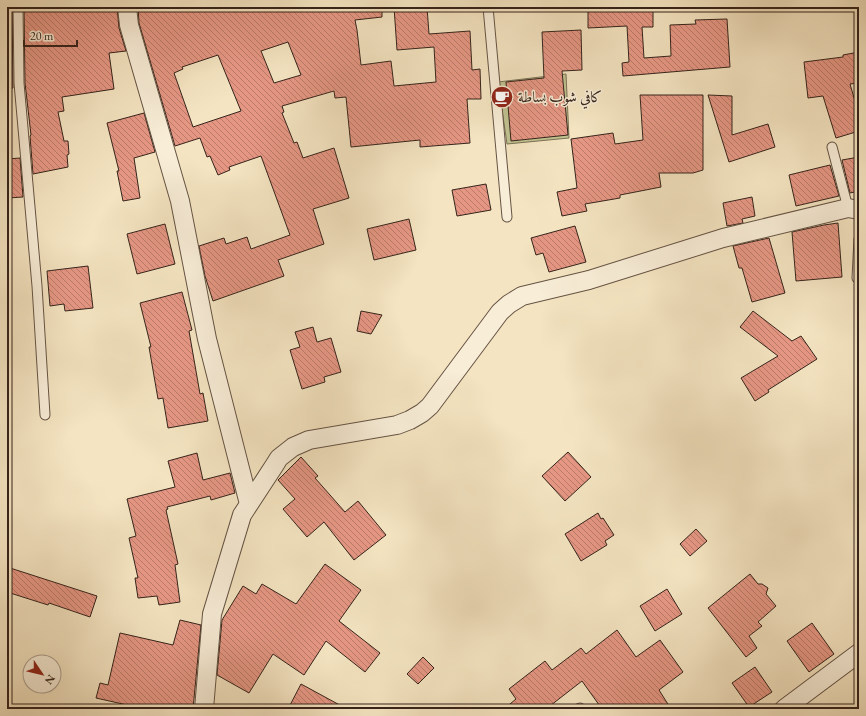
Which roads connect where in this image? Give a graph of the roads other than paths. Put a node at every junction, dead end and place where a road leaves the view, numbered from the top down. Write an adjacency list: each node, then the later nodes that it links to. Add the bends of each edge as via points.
1 (18, 7): 9 (lane, via 19,83 38,286)
2 (127, 7): 10 (street, via 129,26 180,201 207,339)
3 (488, 7): 6 (lane)
4 (832, 147): 5 (lane)
5 (854, 209): 10 (street, via 723,238 589,280 522,296 500,312 437,398 422,413 397,425 308,440 293,447 279,458)
6 (507, 217)
7 (859, 239): 8 (lane)
8 (857, 278)
9 (45, 415)
10 (249, 504): 12 (street, via 242,515 212,614)
11 (859, 652): 13 (street)
12 (204, 709)
13 (784, 709)

